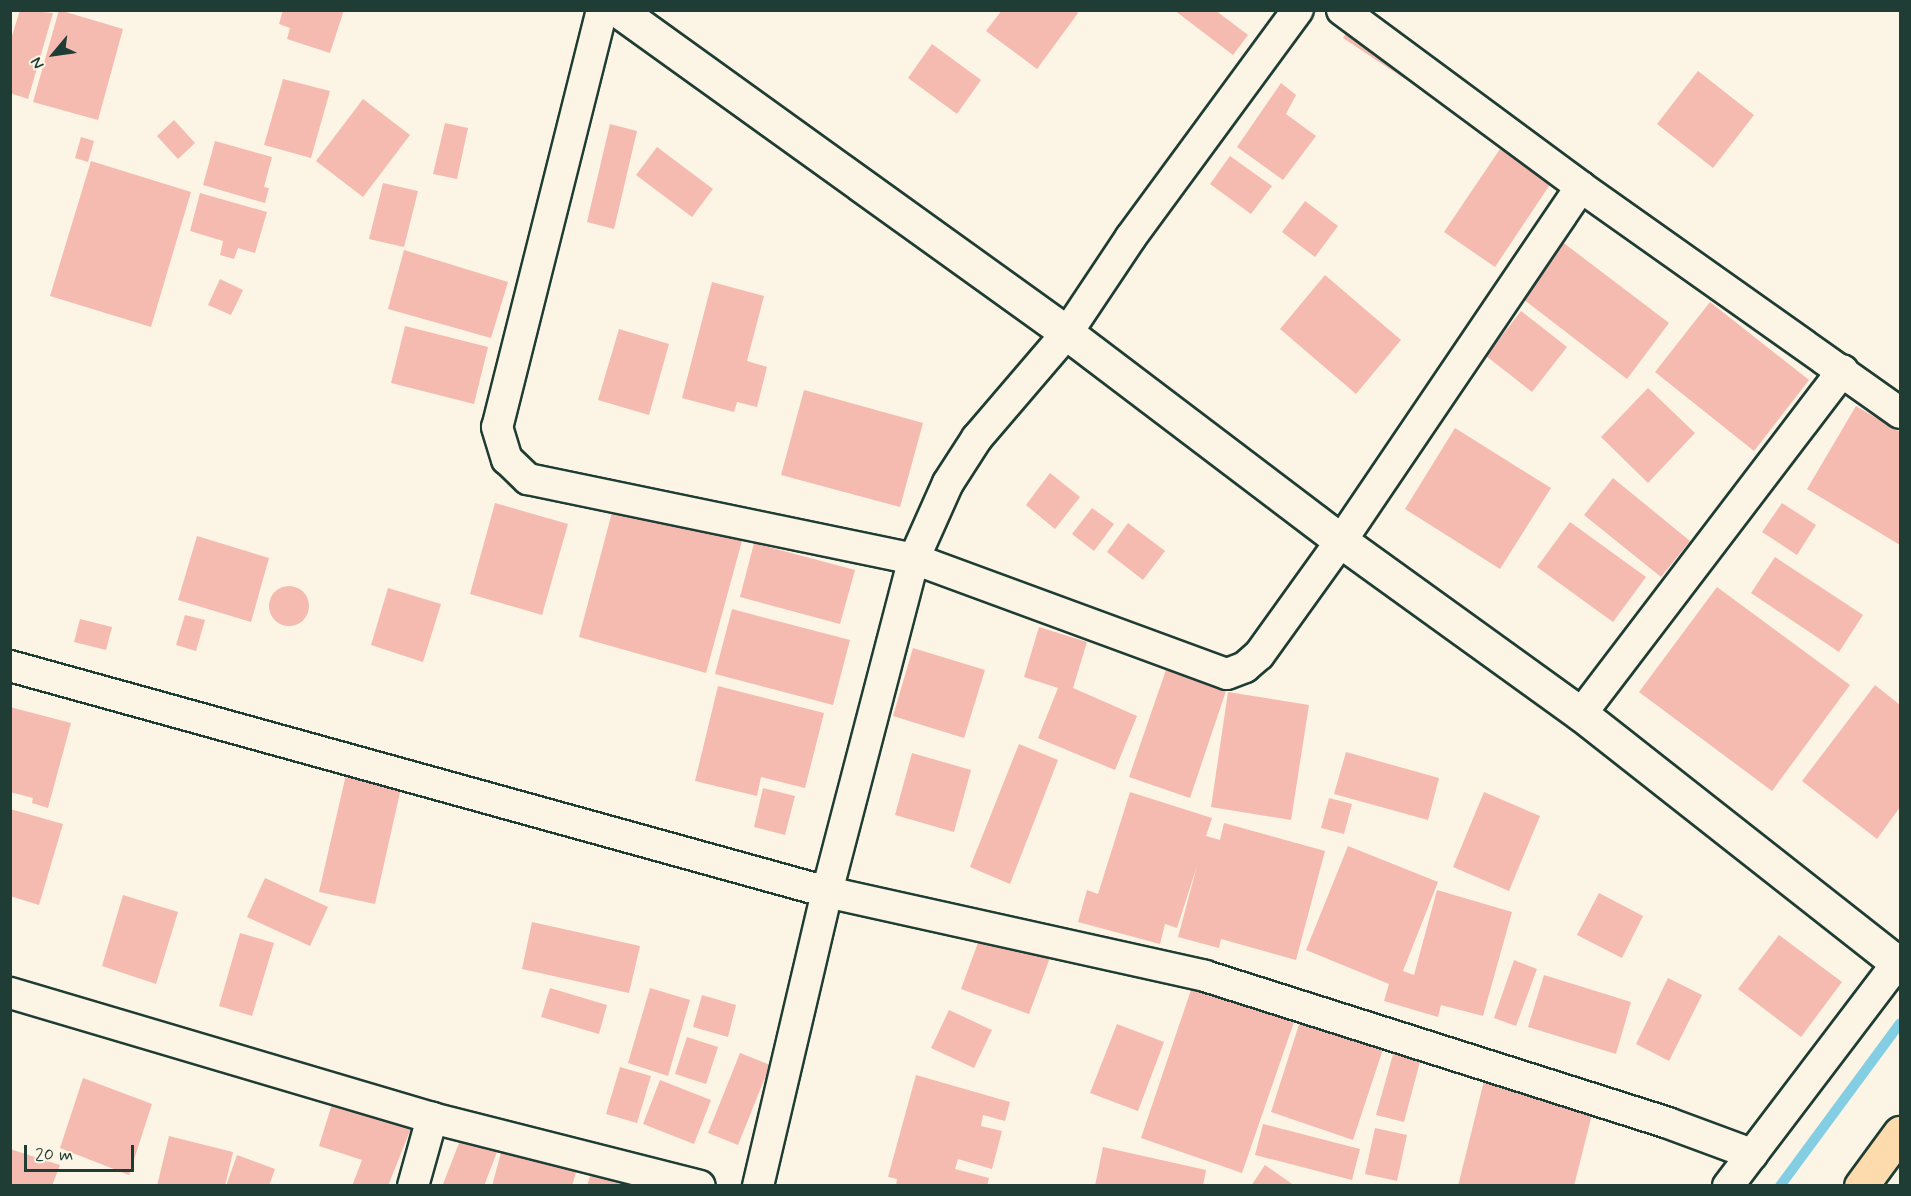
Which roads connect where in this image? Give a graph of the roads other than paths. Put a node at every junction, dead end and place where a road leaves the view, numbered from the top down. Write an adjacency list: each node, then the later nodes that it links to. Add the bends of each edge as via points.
1 (602, 10): 10 (street, via 497,428 507,459 528,480)
2 (618, 10): 6 (main road)
3 (1298, 10): 6 (street, via 1131,237)
4 (1342, 10): 5 (street)
5 (1581, 188): 7 (street); 9 (street)
6 (1067, 333): 9 (main road); 10 (street, via 977,438 948,483)
7 (1843, 370): 8 (street); 12 (street)
8 (1900, 413)
9 (1341, 541): 10 (street, via 1259,655 1245,667 1227,674); 12 (main road)
10 (914, 559): 13 (street)
11 (10, 666): 13 (street)
12 (1581, 714): 14 (main road)
13 (827, 892): 18 (street, via 1205,976 1668,1123); 21 (street)
14 (1899, 962): 18 (street)
15 (10, 993): 16 (street)
16 (432, 1118): 19 (street); 20 (street)
17 (1900, 1133): 23 (highway)
18 (1752, 1154): 22 (street)
19 (412, 1185)
20 (700, 1185)
21 (758, 1185)
22 (1728, 1185)
23 (1861, 1185)

